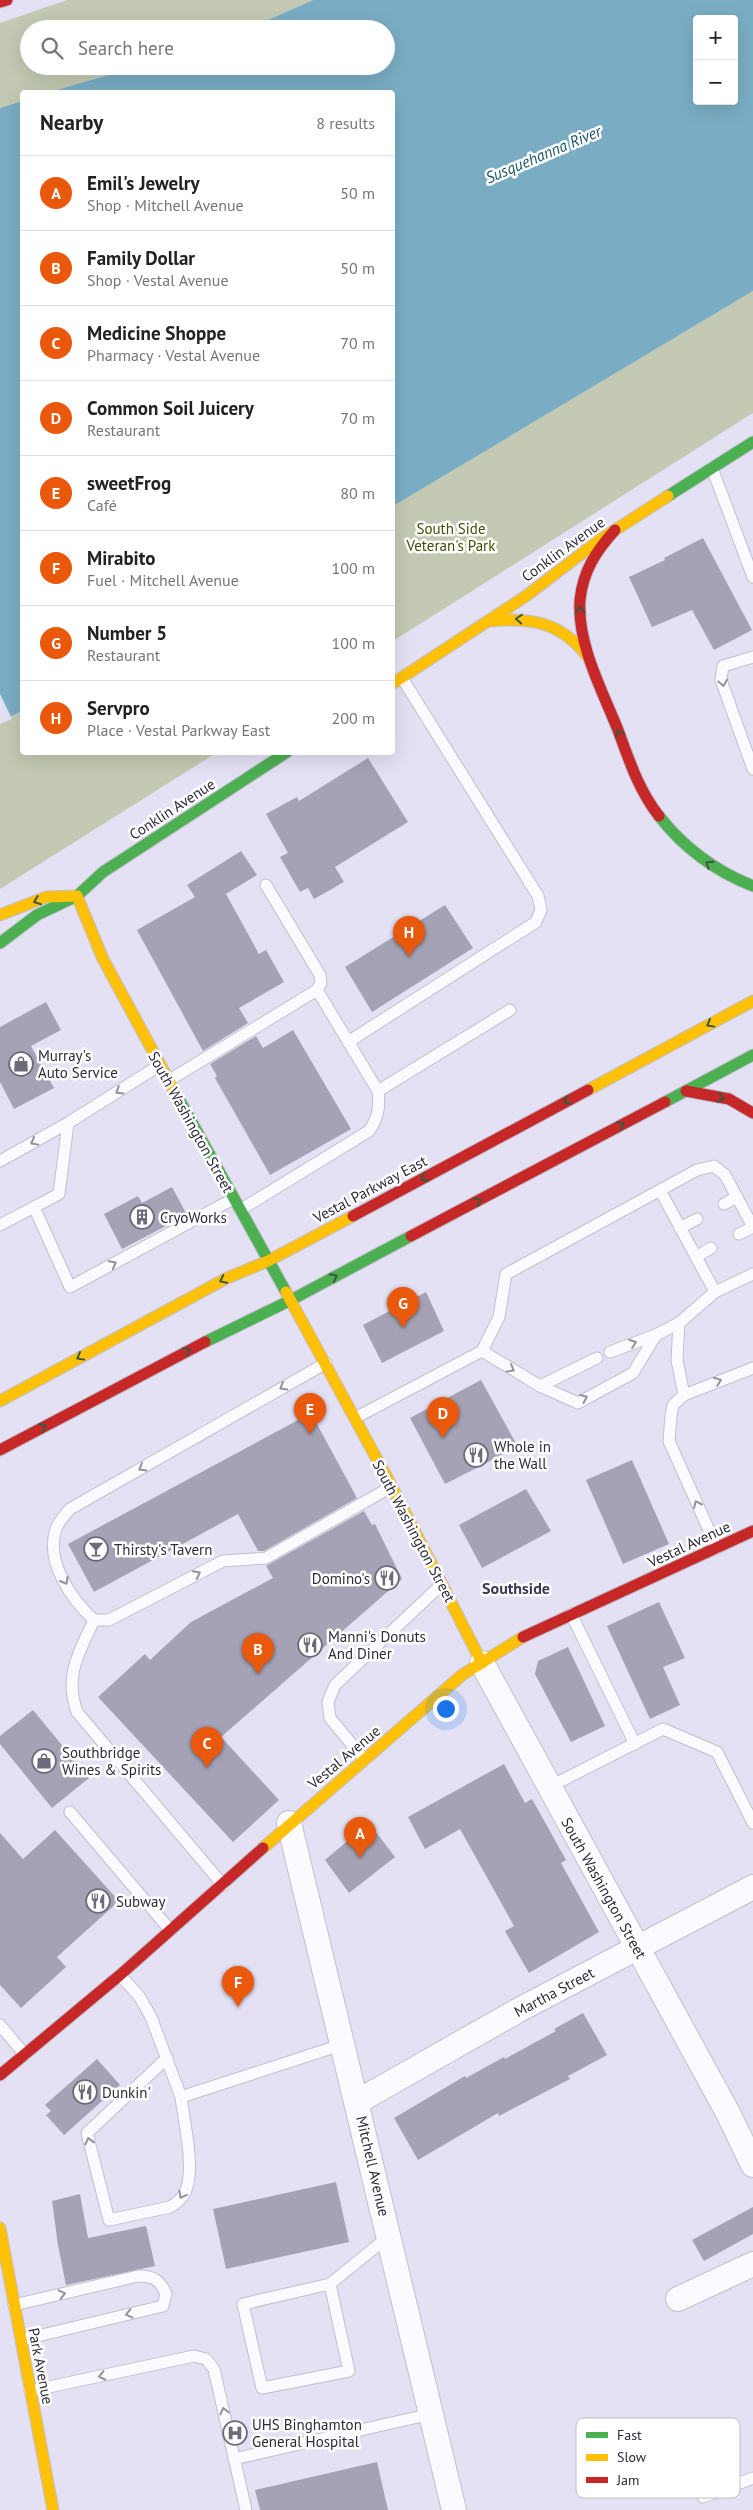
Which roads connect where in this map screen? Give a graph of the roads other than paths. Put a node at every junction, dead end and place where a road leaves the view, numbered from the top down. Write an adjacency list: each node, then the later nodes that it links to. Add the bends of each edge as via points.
1 (7, 0): 2 (main road)
2 (0, 2)
3 (753, 442): 4 (main road, Conklin Avenue)
4 (712, 468): 5 (main road, Conklin Avenue); 6 (lane)
5 (615, 530): 7 (main road, Conklin Avenue); 9 (main road, one-way to 5, via 581,623 582,583 592,554)
6 (753, 577)
7 (489, 621): 9 (main road, one-way to 7, via 576,641 553,626 519,618); 10 (main road, Conklin Avenue)
8 (753, 657): 12 (lane, one-way to 12, via 723,666 721,680)
9 (589, 658): 14 (main road, one-way to 9, via 705,862 655,811 636,775)
10 (397, 681): 21 (lane, via 538,896 541,910 536,922)
11 (282, 755): 15 (main road, Conklin Avenue, via 103,872)
12 (753, 769)
13 (266, 885): 18 (lane, via 320,975 321,983)
14 (753, 886)
15 (77, 896): 16 (main road, one-way to 16, via 46,897); 17 (main road, Conklin Avenue, via 37,915); 23 (main road, South Washington Street, via 103,960)
16 (0, 916)
17 (0, 943)
18 (317, 990): 21 (lane); 24 (lane)
19 (753, 1001): 43 (main road, Vestal Parkway East, one-way to 43)
20 (510, 1010): 25 (lane)
21 (348, 1042): 25 (lane)
22 (753, 1054): 26 (main road)
23 (160, 1065): 24 (main road, South Washington Street); 28 (lane, one-way to 28)
24 (168, 1081): 32 (main road, South Washington Street)
25 (378, 1091): 35 (lane, via 380,1107 369,1131)
26 (686, 1091): 27 (main road, one-way to 27, via 729,1099); 46 (main road, one-way to 26)
27 (753, 1113)
28 (68, 1123): 29 (lane, one-way to 29); 34 (lane, via 59,1194)
29 (0, 1161)
30 (661, 1192): 31 (lane, via 698,1170 714,1166 725,1175); 39 (lane); 49 (lane, via 506,1274 499,1317)
31 (737, 1197): 33 (lane); 38 (lane)
32 (233, 1199): 34 (lane, one-way to 32, via 70,1287); 35 (main road, South Washington Street)
33 (724, 1204)
34 (34, 1208): 37 (lane)
35 (240, 1210): 43 (main road, South Washington Street)
36 (697, 1219): 39 (lane)
37 (0, 1225)
38 (753, 1227): 40 (lane)
39 (680, 1228): 42 (lane)
40 (739, 1234)
41 (711, 1248): 42 (lane)
42 (696, 1257): 45 (lane)
43 (268, 1261): 46 (main road, South Washington Street); 56 (main road, Vestal Parkway East, one-way to 56, via 227,1278)
44 (753, 1274): 45 (lane)
45 (715, 1292): 47 (lane)
46 (291, 1300): 52 (main road, South Washington Street); 58 (main road, one-way to 46)
47 (679, 1323): 48 (lane); 55 (lane, via 677,1360)
48 (656, 1335): 50 (lane, one-way to 48); 54 (lane, one-way to 48, via 578,1402 633,1373)
49 (482, 1351): 54 (lane, one-way to 54); 57 (lane)
50 (610, 1352)
51 (597, 1358): 54 (lane)
52 (326, 1363): 57 (main road, South Washington Street); 64 (lane, one-way to 64, via 70,1509 56,1528 53,1551 80,1607)
53 (753, 1368): 55 (lane, one-way to 53)
54 (540, 1386)
55 (684, 1395): 61 (lane, one-way to 55, via 669,1441 668,1430 674,1405)
56 (0, 1401)
57 (355, 1419): 59 (main road, South Washington Street)
58 (0, 1450)
59 (391, 1487): 62 (main road, South Washington Street); 64 (lane, one-way to 59, via 109,1620 223,1561 266,1558)
60 (753, 1531): 61 (main road, Vestal Avenue)
61 (717, 1548): 63 (main road, Vestal Avenue)
62 (443, 1583): 65 (main road, South Washington Street); 67 (lane, via 336,1686 328,1702 330,1718)
63 (571, 1614): 65 (main road, Vestal Avenue, via 514,1641); 66 (lane)
64 (94, 1620): 72 (lane, via 72,1670 71,1694 77,1712)
65 (482, 1663): 67 (main road, Vestal Avenue, via 462,1675); 68 (street, South Washington Street)
66 (635, 1744): 68 (lane); 70 (lane, via 663,1729 717,1752)
67 (365, 1760): 71 (main road, Vestal Avenue)
68 (550, 1787): 75 (street, South Washington Street)
69 (70, 1812): 74 (lane)
70 (753, 1823)
71 (289, 1824): 72 (main road, Vestal Avenue); 78 (street, Mitchell Avenue)
72 (223, 1885): 74 (main road, Vestal Avenue)
73 (753, 1887): 75 (street, Martha Street)
74 (170, 1930): 76 (main road, Vestal Avenue)
75 (637, 1948): 83 (street, Martha Street, via 517,2011); 84 (street, South Washington Street)
76 (120, 1975): 79 (main road, Vestal Avenue); 80 (lane, via 139,1996)
77 (0, 2025): 79 (lane)
78 (341, 2044): 82 (lane); 83 (street, Mitchell Avenue)
79 (25, 2055): 81 (main road, Vestal Avenue)
80 (167, 2058): 82 (lane); 82 (lane, one-way to 80, via 189,2170 186,2190 179,2202 170,2207 109,2220 87,2133)
81 (0, 2075)
82 (181, 2097)
83 (357, 2102): 86 (street, Mitchell Avenue)
84 (753, 2165)
85 (0, 2228): 90 (main road, Park Avenue)
86 (389, 2236): 88 (lane); 93 (street, Mitchell Avenue)
87 (753, 2264): 89 (street)
88 (330, 2284): 88 (lane, via 349,2371 262,2388 243,2304)
89 (678, 2300)
90 (14, 2305): 91 (main road, Park Avenue); 91 (lane, one-way to 91, via 138,2276 151,2276 161,2283 166,2294 163,2306)
91 (21, 2340): 92 (main road, Park Avenue)
92 (30, 2391): 94 (lane, one-way to 92, via 214,2369 206,2359 194,2356); 97 (main road, Park Avenue)
93 (431, 2414): 94 (lane); 99 (street, Mitchell Avenue)
94 (234, 2459): 98 (lane)
95 (753, 2478): 96 (lane)
96 (740, 2483)
97 (53, 2510)
98 (246, 2510)
99 (454, 2510)

